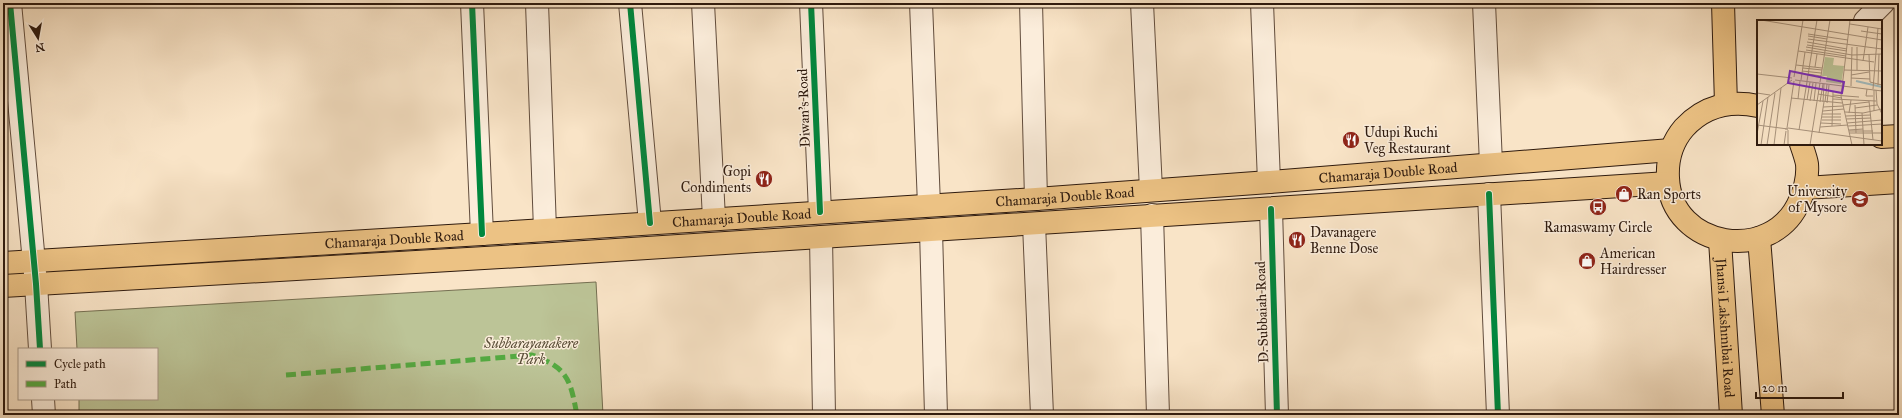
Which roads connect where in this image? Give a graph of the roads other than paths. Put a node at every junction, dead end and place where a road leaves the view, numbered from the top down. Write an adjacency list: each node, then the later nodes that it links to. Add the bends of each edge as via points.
1 (10, 3): 42 (street)
2 (472, 3): 38 (street)
3 (537, 3): 36 (street)
4 (630, 3): 34 (street)
5 (703, 3): 33 (street)
6 (811, 3): 31 (street, Diwan's Road)
7 (921, 3): 29 (street)
8 (1030, 3): 28 (street)
9 (1142, 3): 26 (street)
10 (1262, 3): 22 (street)
11 (1484, 3): 21 (street)
12 (1723, 3): 15 (main road)
13 (1883, 3): 14 (street)
14 (1867, 20)
15 (1726, 104): 16 (main road); 20 (main road, via 1708,109 1692,119 1679,134)
16 (1757, 106)
17 (1899, 136): 18 (main road)
18 (1882, 137)
19 (1801, 145): 25 (main road, via 1807,164)
20 (1671, 150): 21 (main road, Chamaraja Double Road); 24 (main road, via 1667,167)
21 (1491, 164): 22 (main road, Chamaraja Double Road)
22 (1268, 182): 26 (main road, Chamaraja Double Road)
23 (1899, 182): 25 (main road)
24 (1668, 183): 27 (main road, Chamaraja Double Road); 41 (main road, via 1674,202 1685,219 1701,232)
25 (1805, 188): 40 (main road, via 1796,210 1780,228)
26 (1151, 190): 28 (main road, Chamaraja Double Road)
27 (1489, 194): 30 (main road, Chamaraja Double Road); 54 (street)
28 (1036, 199): 29 (main road, Chamaraja Double Road)
29 (929, 205): 31 (main road, Chamaraja Double Road)
30 (1271, 209): 32 (main road, Chamaraja Double Road); 53 (street, D. Subbaiah Road)
31 (820, 212): 33 (main road, Chamaraja Double Road)
32 (1152, 216): 35 (main road, Chamaraja Double Road); 52 (street)
33 (714, 219): 34 (main road, Chamaraja Double Road)
34 (650, 223): 36 (main road, Chamaraja Double Road)
35 (1034, 224): 37 (main road, Chamaraja Double Road); 51 (street)
36 (545, 230): 38 (main road, Chamaraja Double Road)
37 (932, 230): 39 (main road, Chamaraja Double Road); 50 (street)
38 (482, 234): 42 (main road, Chamaraja Double Road)
39 (821, 237): 44 (main road, Chamaraja Double Road); 49 (street)
40 (1759, 238): 41 (main road, via 1739,242); 56 (main road)
41 (1720, 240): 55 (main road, Jhansi Lakshmibai Road)
42 (34, 260): 43 (main road, Chamaraja Double Road); 44 (street)
43 (3, 263)
44 (36, 284): 45 (main road, Chamaraja Double Road); 46 (street)
45 (3, 286)
46 (40, 348)
47 (43, 400): 48 (street)
48 (44, 415)
49 (824, 415)
50 (936, 415)
51 (1042, 415)
52 (1158, 415)
53 (1277, 415)
54 (1498, 415)
55 (1731, 415)
56 (1773, 415)

